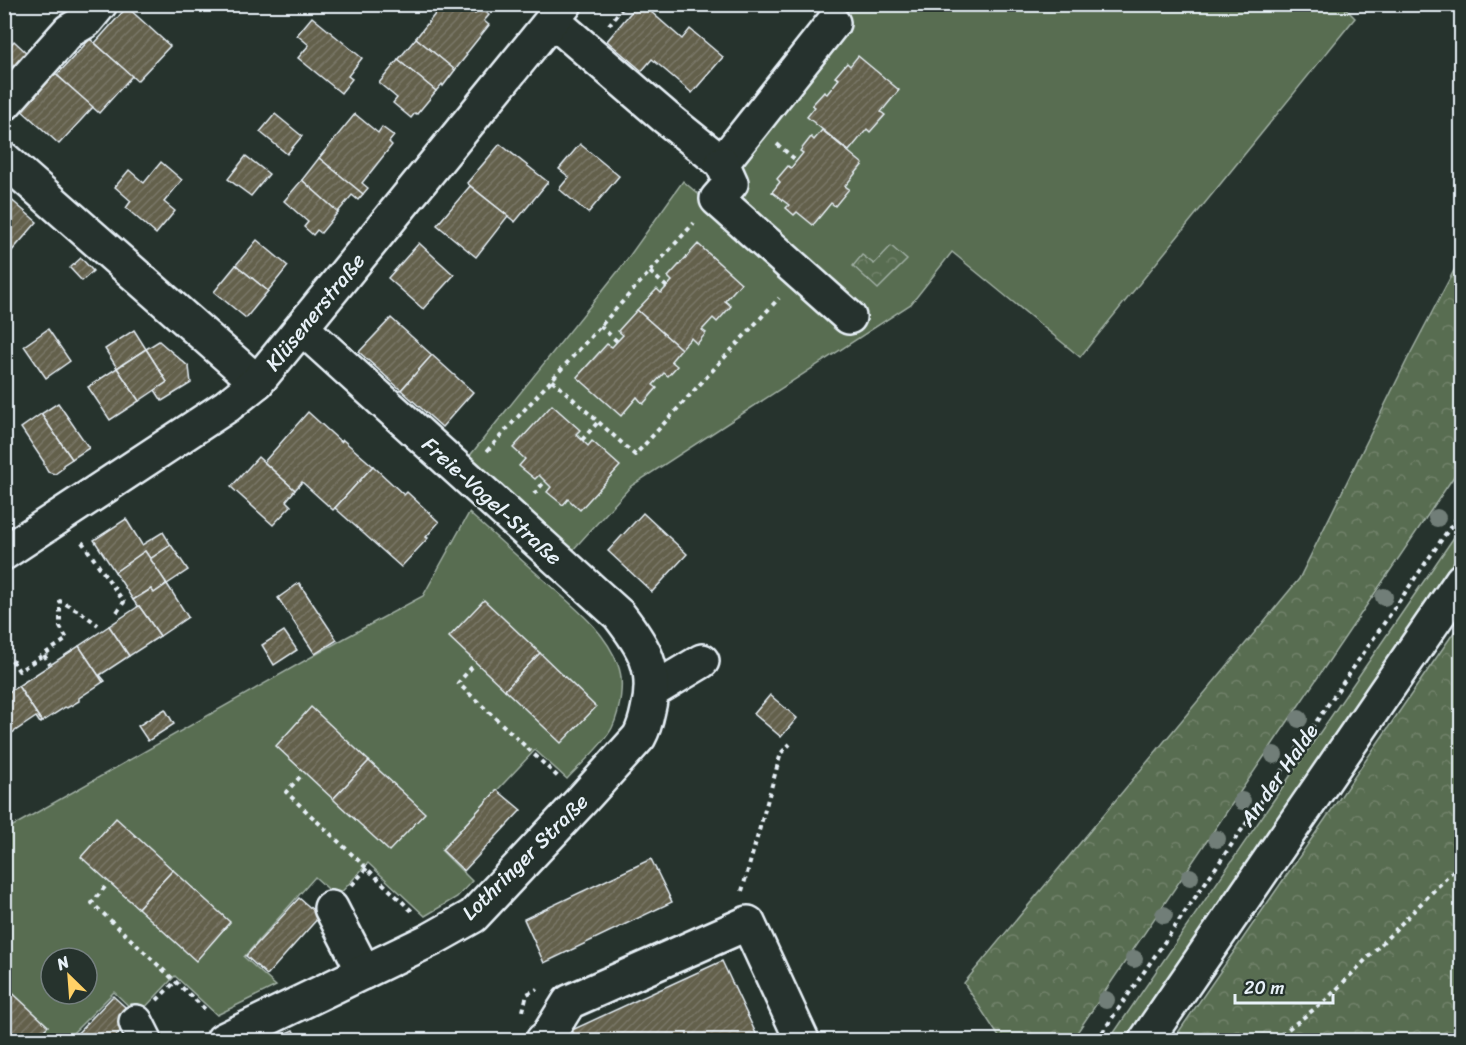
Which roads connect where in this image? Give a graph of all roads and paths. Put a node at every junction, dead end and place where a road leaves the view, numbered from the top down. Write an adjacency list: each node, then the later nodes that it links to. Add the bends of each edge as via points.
1 (100, 4): 4 (street, via 86,21 69,31)
2 (558, 12): 6 (street, via 665,117); 13 (street, Klüsenerstraße)
3 (833, 23): 6 (street)
4 (4, 104)
5 (4, 159): 16 (street)
6 (722, 163): 9 (street, via 731,183 717,199)
7 (695, 222): 8 (path)
8 (650, 272): 10 (path); 12 (path)
9 (801, 274): 11 (street); 17 (path, via 635,455)
10 (667, 287)
11 (849, 317)
12 (600, 326): 14 (path); 15 (path)
13 (302, 328): 16 (street, Klüsenerstraße); 19 (street, Freie-Vogel-Straße)
14 (617, 341)
15 (552, 380): 17 (path); 19 (path)
16 (257, 382): 21 (street, Klüsenerstraße, via 227,406)
17 (598, 422): 18 (path)
18 (582, 440)
19 (464, 476): 31 (street, Freie-Vogel-Straße, via 619,615 645,652)
20 (1461, 510): 47 (path, An der Halde)
21 (62, 514): 22 (street, Klüsenerstraße); 24 (path, via 124,602)
22 (4, 553)
23 (1461, 580): 48 (street, An der Halde)
24 (115, 615)
25 (98, 625): 26 (path, via 60,601 60,627 68,639)
26 (44, 655): 27 (path, via 19,671); 29 (path)
27 (4, 656)
28 (702, 661): 31 (street)
29 (51, 664)
30 (472, 667): 34 (path, via 458,682)
31 (652, 691): 34 (street, Lothringer Straße, via 639,737)
32 (790, 744): 38 (path, via 782,753)
33 (300, 777): 40 (path, via 286,792 419,917)
34 (582, 800): 40 (street, Lothringer Straße, via 473,916)
35 (1461, 862): 49 (path, via 1326,1000)
36 (367, 868): 39 (path)
37 (105, 887): 42 (path, via 92,903)
38 (740, 897)
39 (341, 898): 41 (street)
40 (432, 939): 41 (street, Lothringer Straße)
41 (364, 972): 44 (street, Lothringer Straße)
42 (175, 982): 43 (path); 44 (path, via 213,1016)
43 (146, 1021)
44 (224, 1040)
45 (543, 1041): 46 (street, via 569,1002 748,923)
46 (802, 1041)
47 (1097, 1041)
48 (1146, 1041)
49 (1274, 1041)

